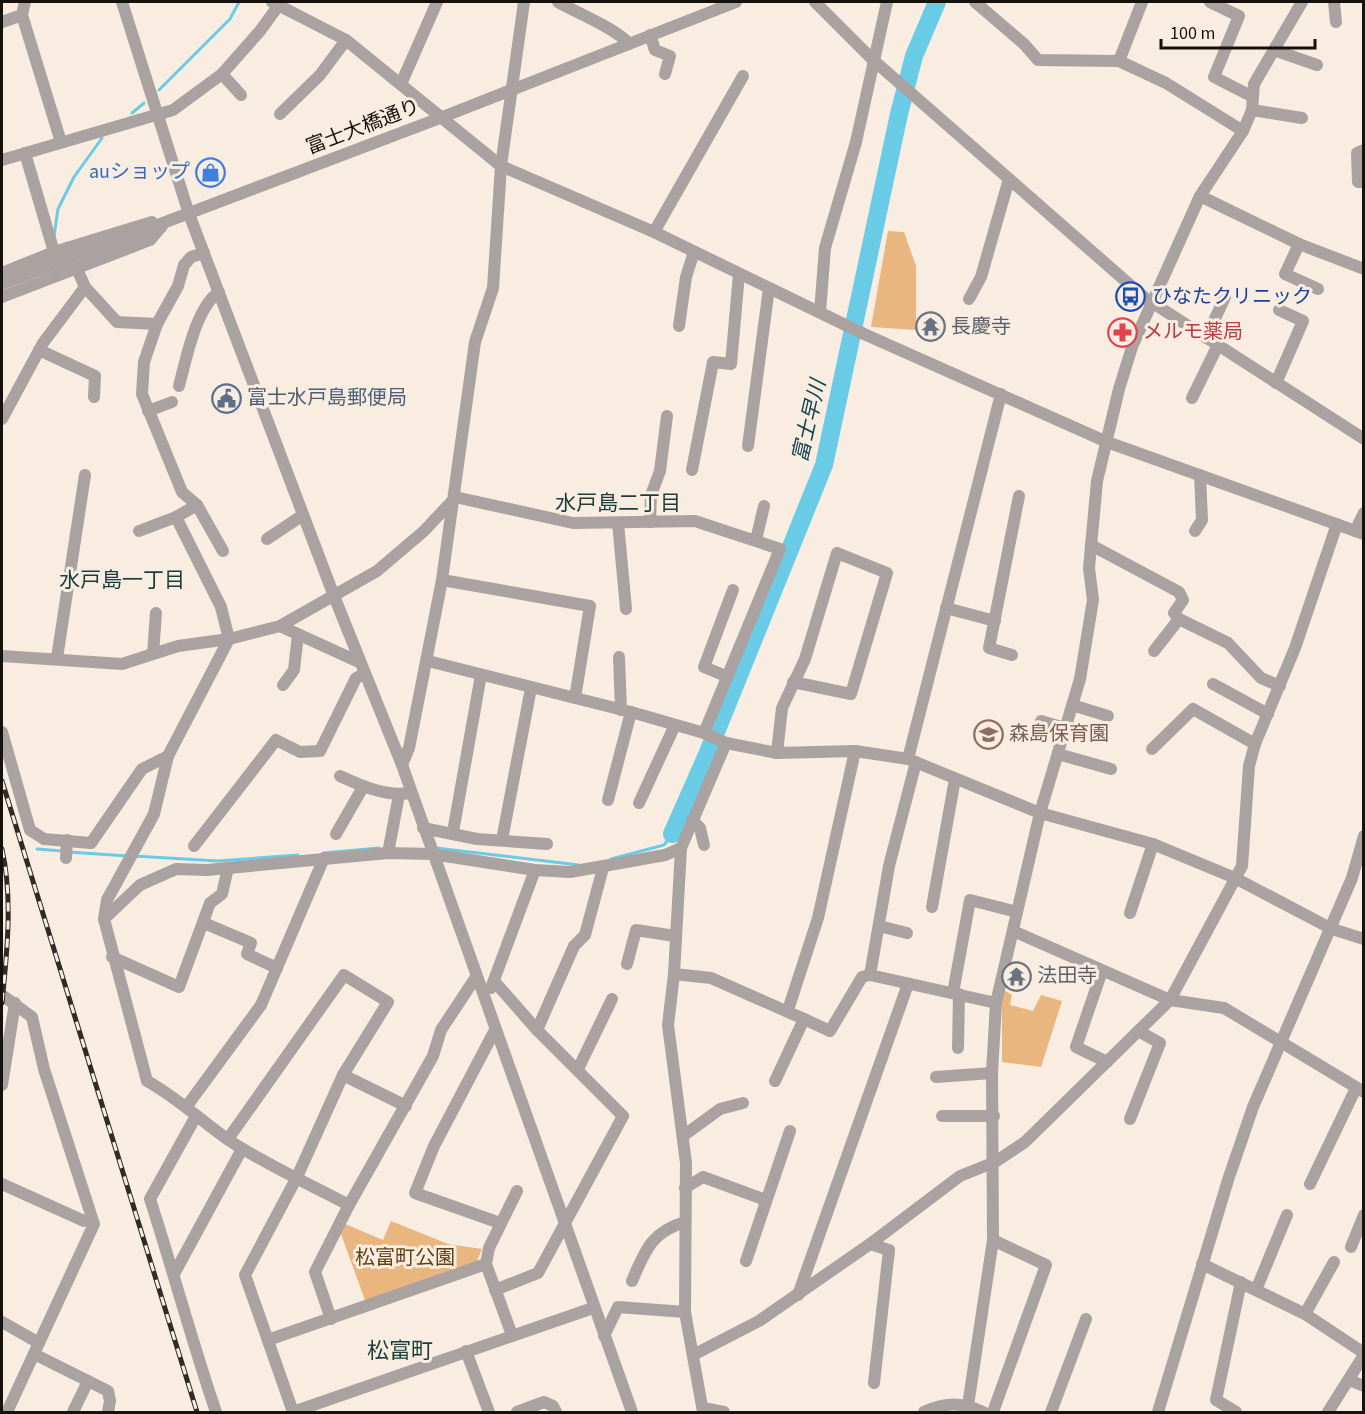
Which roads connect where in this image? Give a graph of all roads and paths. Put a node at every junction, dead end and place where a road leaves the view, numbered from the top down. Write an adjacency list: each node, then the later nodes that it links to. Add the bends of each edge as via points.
1 (25, 2): 15 (street)
2 (122, 2): 33 (street)
3 (277, 2): 19 (street); 25 (street)
4 (437, 2): 28 (street)
5 (524, 2): 29 (street)
6 (558, 2): 20 (street, via 622,35)
7 (736, 2): 18 (street, 富士大橋通り)
8 (815, 2): 22 (street)
9 (887, 2): 22 (street)
10 (975, 2): 23 (street, via 1038,60)
11 (1142, 2): 23 (street)
12 (1210, 2): 31 (street, via 1239,16 1214,77)
13 (1302, 2): 21 (street)
14 (1334, 2): 17 (street)
15 (22, 15): 16 (street); 37 (street)
16 (2, 21)
17 (1336, 22)
18 (650, 35): 20 (street, 富士大橋通り); 26 (street, via 655,50 670,56)
19 (346, 40): 28 (street); 32 (street, via 320,75)
20 (628, 44): 29 (street, 富士大橋通り)
21 (1274, 50): 24 (street); 31 (street, via 1254,84)
22 (872, 59): 42 (street); 65 (street, via 856,142 825,249)
23 (1119, 61): 36 (street, via 1166,83)
24 (1317, 65)
25 (222, 74): 30 (street); 33 (street, via 172,110)
26 (665, 74)
27 (743, 76): 47 (street)
28 (401, 84): 34 (street)
29 (512, 90): 34 (street, 富士大橋通り); 41 (street)
30 (241, 95)
31 (1252, 104): 35 (street); 36 (street)
32 (280, 114)
33 (158, 115): 37 (street); 45 (street)
34 (440, 118): 41 (street); 45 (street, 富士大橋通り)
35 (1302, 118)
36 (1243, 130): 44 (street)
37 (61, 142): 39 (street)
38 (1364, 150): 43 (street, via 1357,153 1358,182)
39 (25, 153): 40 (street); 49 (street)
40 (2, 160)
41 (501, 166): 47 (street); 87 (street, via 493,288 475,342)
42 (1009, 179): 62 (street, via 981,277); 63 (street)
43 (1364, 182)
44 (1200, 196): 48 (street); 63 (street)
45 (189, 214): 46 (street, 富士大橋通り); 51 (street)
46 (165, 222): 49 (street, via 147,222); 52 (street, via 150,240); 59 (street, 富士大橋通り)
47 (654, 232): 50 (street)
48 (1299, 244): 53 (street); 58 (street, via 1285,274)
49 (54, 252): 54 (street)
50 (694, 252): 55 (street); 67 (street)
51 (204, 253): 60 (street); 66 (street, via 191,257 184,265 178,286)
52 (77, 269): 56 (street); 59 (street)
53 (1364, 269)
54 (2, 273)
55 (739, 274): 57 (street); 83 (street, via 731,364 712,362)
56 (85, 287): 66 (street, via 117,322); 70 (street)
57 (769, 288): 65 (street); 82 (street)
58 (1318, 289)
59 (3, 292)
60 (219, 292): 72 (street, via 209,298); 91 (street)
61 (1226, 297): 68 (street)
62 (969, 299)
63 (1152, 303): 68 (street); 81 (street, via 1129,358)
64 (1279, 310): 71 (street, via 1302,321)
65 (820, 312): 73 (street)
66 (157, 324): 77 (street, via 144,362 142,394)
67 (679, 326)
68 (1206, 338): 69 (street)
69 (1218, 345): 71 (street); 75 (street)
70 (39, 350): 74 (street, via 95,376); 79 (street)
71 (1276, 383): 80 (street)
72 (179, 386)
73 (1001, 394): 81 (street); 106 (street)
74 (94, 397)
75 (1192, 398)
76 (172, 402): 77 (street)
77 (148, 411): 88 (street, via 182,492)
78 (667, 416): 93 (street, via 660,471 651,495)
79 (2, 419)
80 (1364, 439)
81 (1107, 442): 85 (street); 101 (street, via 1097,481)
82 (748, 446)
83 (692, 470)
84 (85, 475): 119 (street)
85 (1200, 475): 95 (street); 97 (street, via 1202,520)
86 (1019, 496): 110 (street)
87 (455, 497): 94 (street, via 573,523); 103 (street); 105 (street, via 424,531 377,571)
88 (197, 505): 92 (street); 102 (street)
89 (764, 506): 100 (street)
90 (1364, 513): 98 (street)
91 (303, 514): 99 (street); 105 (street)
92 (176, 518): 96 (street); 113 (street, via 221,607)
93 (650, 522): 94 (street); 100 (street, via 695,521)
94 (618, 523): 107 (street)
95 (1337, 525): 98 (street); 127 (street)
96 (139, 531)
97 (1195, 531)
98 (1359, 532)
99 (267, 539)
100 (756, 540): 123 (street, via 780,549)
101 (1091, 545): 109 (street, via 1179,592 1183,600 1174,613); 130 (street, via 1093,600)
102 (223, 551)
103 (442, 580): 120 (street); 129 (street, via 590,606)
104 (734, 590): 123 (street, via 704,667)
105 (334, 596): 111 (street); 121 (street)
106 (946, 608): 110 (street); 146 (street)
107 (626, 609)
108 (156, 613): 115 (street)
109 (1179, 619): 114 (street); 127 (street, via 1228,643 1262,678)
110 (995, 621): 116 (street, via 989,648)
111 (280, 626): 112 (street); 113 (street)
112 (298, 634): 121 (street); 126 (street, via 294,670)
113 (229, 639): 115 (street, via 178,646); 145 (street)
114 (1154, 651)
115 (153, 654): 119 (street, via 122,664)
116 (1012, 655)
117 (2, 656): 119 (street)
118 (620, 657): 131 (street)
119 (57, 658)
120 (428, 661): 122 (street); 147 (street)
121 (362, 668): 147 (street); 165 (street, via 320,751 300,752 276,740)
122 (481, 675): 128 (street); 158 (street)
123 (728, 677): 138 (street)
124 (793, 682): 124 (street, via 851,694 887,573 837,553 805,659); 143 (street, via 782,708)
125 (1213, 684): 132 (street)
126 (283, 685)
127 (1280, 686): 132 (street)
128 (531, 688): 129 (street); 161 (street)
129 (575, 698): 131 (street)
130 (1072, 705): 133 (street); 136 (street)
131 (626, 711): 135 (street); 153 (street)
132 (1268, 714): 140 (street)
133 (1108, 716)
134 (1041, 721): 136 (street)
135 (675, 725): 138 (street); 154 (street)
136 (1065, 728): 144 (street)
137 (2, 732): 145 (street, via 30,830 66,850 91,843 142,769)
138 (704, 733): 139 (street)
139 (726, 743): 143 (street); 156 (street)
140 (1255, 744): 141 (street, via 1193,709); 174 (street, via 1242,866)
141 (1152, 749)
142 (855, 751): 143 (street); 146 (street); 202 (street, via 818,918)
143 (777, 753)
144 (1058, 754): 148 (street); 155 (street)
145 (168, 756): 178 (street, via 154,814 107,900)
146 (912, 761): 150 (street); 180 (street)
147 (402, 765): 152 (street)
148 (1111, 769)
149 (340, 776): 151 (street)
150 (955, 780): 155 (street); 175 (street)
151 (363, 787): 152 (street); 159 (street)
152 (405, 794): 157 (street); 166 (street)
153 (608, 800)
154 (639, 803)
155 (1040, 813): 163 (street); 176 (street)
156 (693, 820): 164 (street, via 700,828); 168 (street)
157 (423, 828): 158 (street); 167 (street)
158 (453, 832): 161 (street, via 477,839)
159 (336, 834)
160 (1364, 836): 170 (street)
161 (502, 840): 162 (street)
162 (547, 844)
163 (1152, 844): 174 (street); 177 (street)
164 (704, 845)
165 (194, 846)
166 (389, 847): 167 (street); 169 (street)
167 (430, 848): 173 (street); 192 (street)
168 (681, 848): 172 (street); 184 (street)
169 (324, 858): 171 (street); 188 (street)
170 (1360, 858): 181 (street)
171 (228, 868): 178 (street, via 176,869 140,885); 179 (street, via 222,894 210,903)
172 (603, 868): 173 (street, via 570,872); 205 (street, via 585,935 574,946)
173 (535, 870): 193 (street)
174 (1236, 878): 181 (street); 198 (street)
175 (932, 907)
176 (1017, 912): 182 (street); 195 (street, via 970,900)
177 (1130, 913)
178 (104, 919): 186 (street)
179 (204, 922): 186 (street, via 179,987); 188 (street, via 251,943 247,954)
180 (879, 926): 183 (street); 191 (street)
181 (1332, 929): 185 (street); 207 (street)
182 (1013, 931): 189 (street); 201 (street)
183 (907, 933)
184 (675, 936): 187 (street, via 636,930); 190 (street)
185 (1364, 939)
186 (112, 957): 219 (street, via 147,1081)
187 (627, 964)
188 (277, 968): 219 (street, via 261,1005)
189 (1102, 971): 198 (street); 209 (street, via 1076,1047)
190 (674, 974): 202 (street, via 711,978); 224 (street, via 668,1025)
191 (870, 975): 194 (street); 203 (street, via 862,977 830,1031)
192 (477, 977): 200 (street); 218 (street, via 441,1030 433,1056)
193 (494, 981): 200 (street); 205 (street)
194 (908, 984): 195 (street); 253 (street)
195 (956, 994): 201 (street); 208 (street)
196 (2, 995): 199 (street)
197 (612, 999): 210 (street)
198 (1170, 1000): 206 (street); 207 (street, via 1224,1008)
199 (15, 1003): 215 (street); 263 (street, via 32,1017 44,1069 94,1224)
200 (486, 1003): 204 (street)
201 (996, 1003): 211 (street)
202 (788, 1010): 203 (street)
203 (804, 1019): 214 (street)
204 (495, 1030): 239 (street, via 434,1146 415,1193); 240 (street)
205 (537, 1030): 210 (street)
206 (1138, 1031): 209 (street); 222 (street, via 1160,1043)
207 (1279, 1043): 216 (street); 247 (street, via 1227,1180)
208 (958, 1048)
209 (1107, 1062): 227 (street, via 1025,1142)
210 (578, 1069): 240 (street, via 623,1116)
211 (992, 1073): 213 (street); 221 (street)
212 (343, 1075): 218 (street); 225 (street, via 388,1002 344,975); 228 (street)
213 (936, 1077)
214 (775, 1081)
215 (2, 1085)
216 (1360, 1090): 230 (street)
217 (743, 1103): 224 (street, via 720,1109)
218 (406, 1106): 234 (street)
219 (192, 1111): 225 (street); 248 (street, via 150,1199)
220 (942, 1116): 221 (street)
221 (994, 1116): 227 (street)
222 (1130, 1119)
223 (790, 1131): 233 (street)
224 (683, 1136): 231 (street)
225 (228, 1139): 226 (street)
226 (242, 1149): 228 (street); 248 (street)
227 (995, 1162): 241 (street); 242 (street, via 960,1176)
228 (297, 1177): 234 (street); 262 (street, via 245,1275)
229 (2, 1184): 237 (street)
230 (1310, 1184)
231 (686, 1188): 233 (street, via 703,1177); 238 (street)
232 (517, 1191): 239 (street)
233 (766, 1200): 244 (street)
234 (349, 1205): 257 (street, via 315,1272)
235 (1287, 1215): 252 (street)
236 (1364, 1215): 243 (street)
237 (84, 1221)
238 (685, 1222): 249 (street, via 648,1243); 255 (street)
239 (500, 1223): 246 (street)
240 (563, 1225): 251 (street, via 538,1273); 254 (street)
241 (993, 1240): 271 (street); 285 (street, via 1046,1265)
242 (870, 1244): 253 (street); 269 (street, via 889,1250)
243 (1352, 1247)
244 (746, 1262)
245 (1334, 1262): 256 (street)
246 (486, 1264): 251 (street); 257 (street)
247 (1202, 1264): 250 (street); 287 (street)
248 (174, 1274): 276 (street)
249 (632, 1281)
250 (1241, 1282): 252 (street); 288 (street, via 1216,1400)
251 (495, 1290): 260 (street)
252 (1256, 1290): 256 (street)
253 (798, 1295): 266 (street, via 759,1322)
254 (593, 1308): 260 (street); 261 (street)
255 (685, 1312): 261 (street, via 618,1307); 266 (street)
256 (1305, 1314): 265 (street)
257 (331, 1319): 262 (street)
258 (1086, 1319): 286 (street)
259 (2, 1322): 263 (street)
260 (512, 1335): 264 (street)
261 (604, 1336): 281 (street)
262 (268, 1340): 277 (street)
263 (36, 1348): 268 (street); 273 (street)
264 (466, 1351): 277 (street); 278 (street)
265 (1364, 1354): 267 (street)
266 (693, 1355): 272 (street)
267 (1349, 1380): 270 (street); 289 (street)
268 (88, 1381): 274 (street); 275 (street, via 108,1391)
269 (874, 1383)
270 (1364, 1386)
271 (968, 1409): 283 (street, via 951,1402); 284 (street)
272 (703, 1410): 282 (street)
273 (7, 1413)
274 (73, 1413)
275 (108, 1413)
276 (216, 1413)
277 (293, 1413)
278 (489, 1413)
279 (517, 1413): 280 (street, via 544,1402 553,1406)
280 (556, 1413)
281 (632, 1413)
282 (724, 1413)
283 (924, 1413)
284 (983, 1413)
285 (993, 1413)
286 (1051, 1413)
287 (1158, 1413)
288 (1236, 1413)
289 (1328, 1413)

